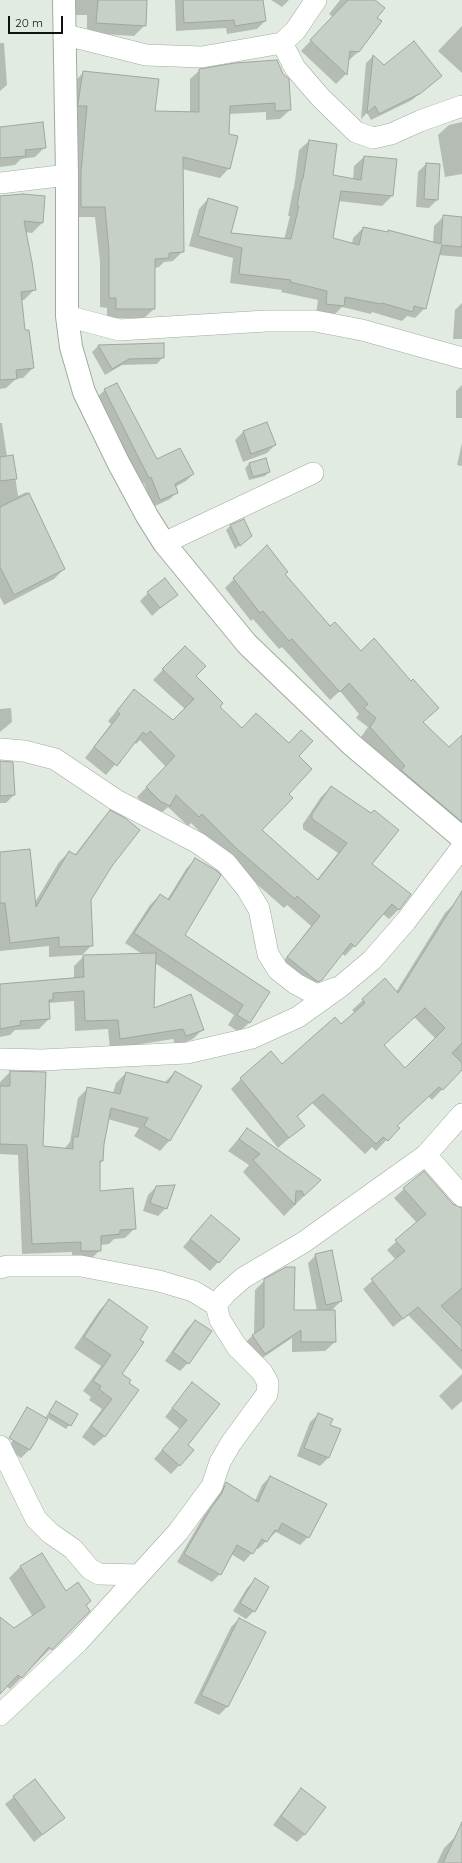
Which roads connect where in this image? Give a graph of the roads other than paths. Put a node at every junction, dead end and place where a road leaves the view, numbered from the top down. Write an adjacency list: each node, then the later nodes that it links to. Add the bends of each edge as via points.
1 (64, 0): 3 (street)
2 (316, 0): 4 (street, via 295,31)
3 (66, 35): 4 (street, via 146,55 202,57); 6 (street)
4 (282, 43): 5 (street, via 294,68 320,97 356,132 373,138)
5 (462, 106)
6 (67, 175): 7 (street); 8 (street)
7 (0, 183)
8 (67, 316): 9 (street, via 119,330 266,321 315,321 362,330); 11 (street, via 71,347 84,392 118,462)
9 (462, 358)
10 (313, 473): 11 (street)
11 (164, 543): 13 (street, via 247,644 352,745)
12 (0, 749): 15 (street, via 24,751 55,760 116,800 198,843 226,863 247,889 259,909 268,954 278,970 296,984 317,995)
13 (462, 838)
14 (462, 847): 15 (street, via 402,927 372,960)
15 (340, 987): 16 (street, via 298,1017 252,1038 187,1053 42,1060)
16 (0, 1059)
17 (462, 1114): 18 (street)
18 (426, 1155): 19 (street); 21 (street, via 304,1242 243,1278)
19 (462, 1196)
20 (0, 1268): 21 (street, via 81,1266 159,1281 193,1291)
21 (216, 1305): 23 (street, via 220,1320 237,1346 262,1372 268,1383 267,1394 231,1443 220,1462 212,1486 178,1532)
22 (0, 1446): 23 (street, via 36,1519 50,1533 73,1549 90,1569 99,1574)
23 (138, 1575): 24 (street, via 78,1642)
24 (0, 1715)

